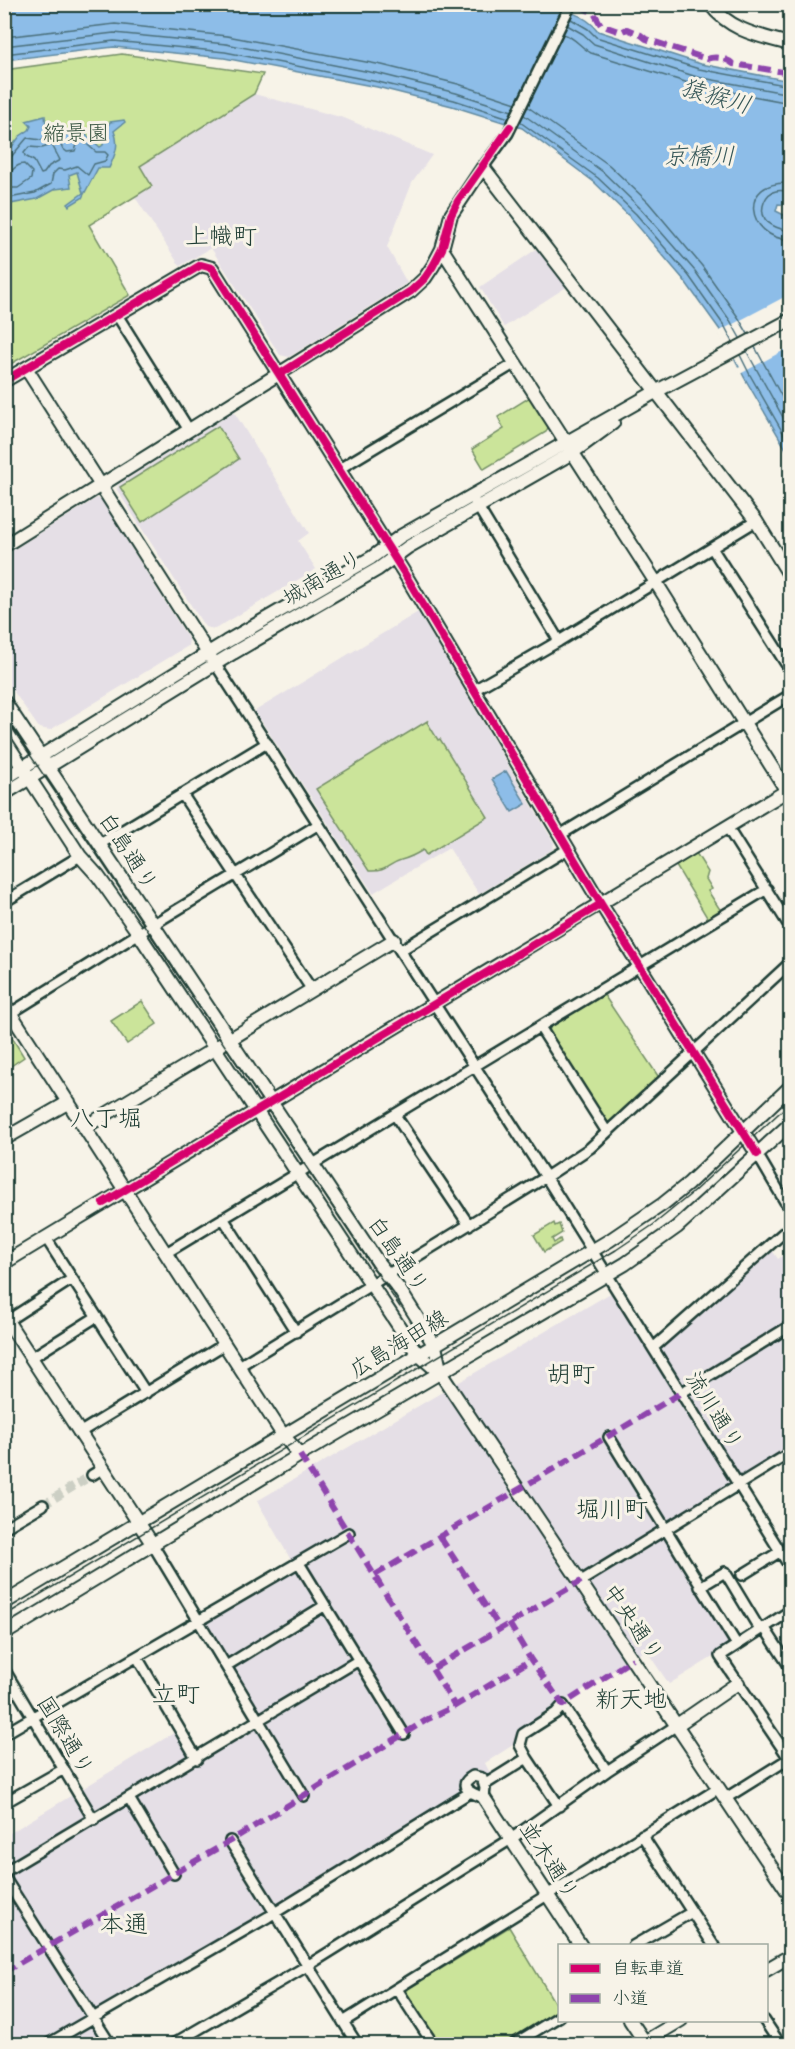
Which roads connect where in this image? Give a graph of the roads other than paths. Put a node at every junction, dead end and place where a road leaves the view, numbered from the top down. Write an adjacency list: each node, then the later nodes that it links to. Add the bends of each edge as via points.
1 (710, 4): 3 (street, via 718,15 739,29)
2 (570, 5): 4 (street, via 510,127)
3 (790, 44)
4 (483, 166): 5 (street, via 450,214); 12 (street)
5 (442, 249): 8 (street); 10 (street, via 425,278 411,291)
6 (117, 315): 9 (street); 10 (street, via 201,265 212,268); 13 (street)
7 (790, 320): 12 (street, 城南通り)
8 (514, 363): 14 (street); 15 (street)
9 (26, 368): 11 (street); 16 (street)
10 (280, 374): 13 (street); 15 (street)
11 (4, 381)
12 (657, 391): 14 (street, 城南通り); 19 (street)
13 (189, 430): 16 (street)
14 (569, 447): 17 (street, 城南通り); 18 (street, 城南通り); 24 (street)
15 (339, 469): 22 (street)
16 (102, 486): 20 (street); 26 (street)
17 (471, 496): 18 (street); 22 (street, 城南通り)
18 (478, 508): 22 (street, 城南通り); 25 (street)
19 (756, 521): 21 (street); 23 (street)
20 (4, 546)
21 (712, 548): 24 (street); 28 (street)
22 (390, 552): 26 (street, 城南通り, via 303,596); 27 (street, 城南通り, via 378,569); 29 (street)
23 (790, 576)
24 (655, 581): 25 (street); 32 (street)
25 (559, 641): 29 (street)
26 (208, 653): 27 (street); 35 (street, 城南通り)
27 (216, 665): 34 (street, 流川通り); 35 (street, 城南通り)
28 (790, 670)
29 (474, 690): 43 (street)
30 (790, 695): 32 (street)
31 (4, 701): 35 (street, 白島通り)
32 (744, 724): 38 (street); 43 (street)
33 (4, 739): 36 (street, 白島通り)
34 (267, 743): 40 (street); 41 (street, 流川通り)
35 (45, 761): 36 (street, 城南通り); 44 (street, 白島通り)
36 (26, 773): 37 (street, 城南通り); 39 (street, 城南通り); 46 (street, 白島通り)
37 (4, 779)
38 (789, 792): 42 (street)
39 (4, 794)
40 (182, 794): 44 (street); 47 (street)
41 (319, 824): 47 (street); 54 (street, 流川通り)
42 (727, 827): 48 (street); 50 (street)
43 (560, 835): 45 (street)
44 (100, 844): 51 (street, 白島通り)
45 (568, 849): 50 (street); 54 (street)
46 (80, 855): 49 (street); 53 (street, 白島通り)
47 (234, 875): 51 (street); 57 (street)
48 (767, 889): 52 (street); 56 (street)
49 (4, 902)
50 (601, 904): 56 (street); 58 (street)
51 (153, 925): 53 (street); 61 (street, 白島通り)
52 (790, 927)
53 (138, 934): 59 (street); 62 (street, 白島通り)
54 (398, 945): 57 (street); 58 (street, 流川通り)
55 (790, 963): 63 (street)
56 (639, 966): 60 (street); 63 (street)
57 (312, 990): 61 (street)
58 (434, 1003): 64 (street, 流川通り); 67 (street)
59 (8, 1008): 66 (street)
60 (540, 1027): 64 (street); 72 (street)
61 (230, 1040): 62 (street); 67 (street, 白島通り)
62 (214, 1049): 68 (street, 白島通り); 71 (street)
63 (693, 1053): 72 (street); 73 (street)
64 (475, 1066): 69 (street); 78 (street, 流川通り)
65 (790, 1087): 73 (street, 広島海田線)
66 (69, 1102): 71 (street); 74 (street)
67 (271, 1102): 68 (street); 76 (street, 白島通り)
68 (255, 1111): 77 (street, 白島通り); 79 (street)
69 (395, 1115): 76 (street); 82 (street)
70 (790, 1124): 75 (street, 広島海田線)
71 (85, 1127): 79 (street)
72 (607, 1132): 78 (street)
73 (743, 1132): 75 (street); 85 (street, 広島海田線, via 671,1197)
74 (4, 1139)
75 (757, 1155): 80 (street); 89 (street, 広島海田線, via 677,1227)
76 (313, 1165): 77 (street); 88 (street, 白島通り)
77 (298, 1174): 81 (street); 91 (street, 白島通り)
78 (546, 1177): 82 (street); 85 (street, 流川通り)
79 (125, 1190): 84 (street); 86 (street)
80 (790, 1210)
81 (223, 1218): 86 (street); 95 (street)
82 (469, 1225): 88 (street)
83 (790, 1227): 98 (street)
84 (46, 1238): 87 (street); 90 (street)
85 (592, 1251): 89 (street, 流川通り); 97 (street, 広島海田線)
86 (166, 1253): 96 (street)
87 (4, 1263)
88 (388, 1275): 91 (street); 97 (street, 白島通り)
89 (608, 1275): 98 (street, 流川通り); 102 (street, 広島海田線)
90 (72, 1279): 92 (street); 93 (street)
91 (372, 1284): 95 (street); 99 (street, 白島通り)
92 (96, 1317): 100 (street); 103 (street)
93 (6, 1319): 100 (street)
94 (790, 1326): 104 (street)
95 (296, 1332): 101 (street)
96 (225, 1344): 101 (street); 103 (street)
97 (435, 1346): 99 (street, 広島海田線); 102 (street, 白島通り)
98 (653, 1348): 104 (street, 流川通り)
99 (419, 1355): 102 (street, 白島通り); 106 (street, 広島海田線)
100 (31, 1358): 105 (street)
101 (239, 1366): 106 (street)
102 (441, 1374): 109 (street, 広島海田線); 121 (street, 中央通り)
103 (146, 1393): 105 (street)
104 (681, 1393): 110 (street, 流川通り)
105 (80, 1433): 112 (street, via 97,1472)
106 (283, 1435): 109 (street); 112 (street, 広島海田線)
107 (609, 1437): 114 (street)
108 (790, 1453): 110 (street)
109 (300, 1455): 116 (street, 広島海田線)
110 (738, 1483): 114 (street); 117 (street, 流川通り)
111 (43, 1505): 113 (street)
112 (138, 1523): 116 (street); 123 (street, 広島海田線)
113 (4, 1528)
114 (666, 1529): 121 (street); 122 (street)
115 (349, 1533): 118 (street)
116 (153, 1545): 126 (street); 128 (street, 広島海田線)
117 (781, 1551): 119 (street, 流川通り); 120 (street)
118 (299, 1563): 124 (street); 126 (street)
119 (790, 1567)
120 (742, 1575)
121 (581, 1581): 138 (street, 中央通り)
122 (700, 1587): 127 (street, via 725,1572); 129 (street)
123 (4, 1603)
124 (324, 1606): 131 (street); 132 (street)
125 (790, 1611): 127 (street)
126 (199, 1621): 130 (street); 132 (street)
127 (762, 1629): 129 (street); 133 (street)
128 (4, 1634)
129 (736, 1645): 135 (street, via 720,1656)
130 (137, 1657): 136 (street); 143 (street)
131 (358, 1660): 137 (street); 140 (street)
132 (226, 1666): 137 (street)
133 (790, 1667)
134 (4, 1669): 136 (street, 国際通り)
135 (738, 1683): 138 (street); 142 (street)
136 (33, 1717): 139 (street); 144 (street, 国際通り)
137 (260, 1721): 143 (street); 149 (street)
138 (677, 1725): 145 (street); 148 (street, 中央通り)
139 (4, 1734)
140 (404, 1734)
141 (527, 1758): 145 (street, via 520,1745 523,1734 563,1706); 146 (street); 153 (street)
142 (790, 1758): 148 (street)
143 (197, 1759): 150 (street)
144 (64, 1769): 152 (street); 154 (street, 国際通り)
145 (607, 1771): 153 (street)
146 (484, 1785): 147 (street, via 482,1778 468,1778); 151 (street)
147 (469, 1793): 151 (street); 163 (street)
148 (722, 1793): 155 (street); 161 (street, 中央通り)
149 (304, 1796)
150 (129, 1798): 154 (street); 158 (street)
151 (484, 1798): 156 (street, 並木通り)
152 (4, 1803)
153 (559, 1806): 156 (street)
154 (94, 1820): 159 (street)
155 (642, 1836): 160 (street); 162 (street)
156 (511, 1839): 160 (street, 並木通り); 168 (street)
157 (230, 1841): 163 (street)
158 (174, 1874)
159 (5, 1879): 172 (street)
160 (547, 1894): 164 (street, 並木通り); 170 (street)
161 (790, 1895)
162 (692, 1912): 165 (street); 166 (street)
163 (275, 1913): 168 (street); 172 (street)
164 (580, 1944)
165 (636, 1944)
166 (713, 1944)
167 (790, 1956): 169 (street)
168 (307, 1966): 173 (street); 179 (street)
169 (768, 1969)
170 (397, 1989): 173 (street); 181 (street)
171 (558, 2017): 182 (street)
172 (94, 2018): 177 (street); 178 (street)
173 (343, 2022): 180 (street)
174 (631, 2022): 183 (street)
175 (678, 2022): 183 (street)
176 (765, 2022): 184 (street)
177 (48, 2044)
178 (110, 2044)
179 (173, 2044)
180 (357, 2044)
181 (433, 2044)
182 (514, 2044)
183 (644, 2044)
184 (777, 2044)

